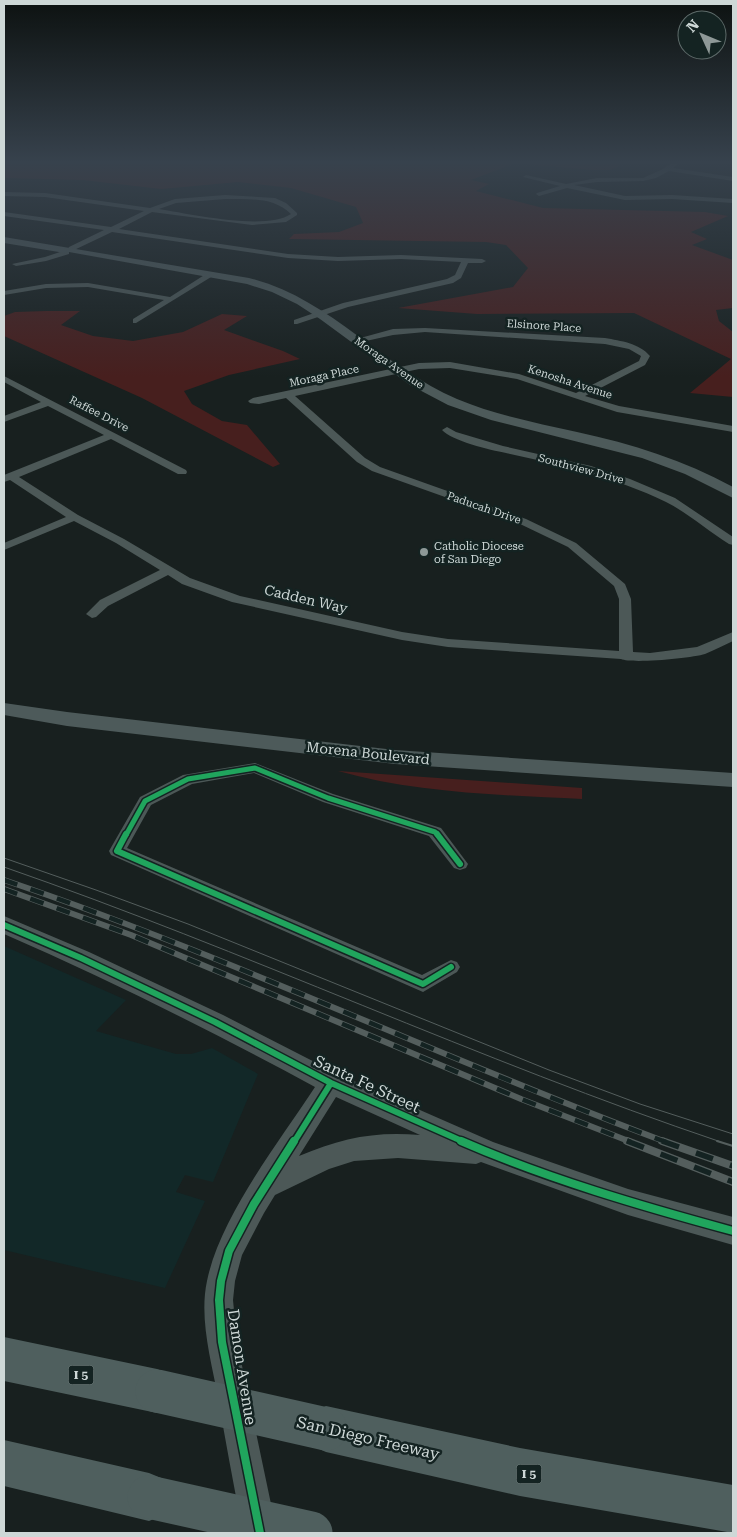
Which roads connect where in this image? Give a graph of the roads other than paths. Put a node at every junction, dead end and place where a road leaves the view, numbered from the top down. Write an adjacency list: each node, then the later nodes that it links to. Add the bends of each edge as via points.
1 (105, 233): 4 (street)
2 (136, 233): 5 (street, via 347,262 401,257)
3 (4, 240): 4 (main road, Moraga Avenue)
4 (69, 251): 7 (street); 8 (main road, Moraga Avenue)
5 (466, 260): 6 (street); 11 (street, via 458,276 450,281 388,294)
6 (482, 261)
7 (16, 264)
8 (212, 274): 10 (street); 11 (main road, Moraga Avenue, via 277,289)
9 (4, 293): 10 (street, via 46,286 88,285)
10 (171, 299): 12 (street)
11 (320, 314): 13 (street); 14 (main road, Moraga Avenue)
12 (136, 321)
13 (296, 322)
14 (357, 340): 15 (main road, Moraga Avenue); 18 (street, Elsinore Place, via 392,332 426,330 605,342 628,346 646,356 642,363)
15 (399, 371): 17 (street, Moraga Place); 18 (street, Kenosha Avenue, via 418,366 450,365 519,377); 27 (main road, Moraga Avenue, via 464,407 650,454 705,477)
16 (4, 379): 20 (street, Raffee Drive)
17 (288, 395): 19 (street, Moraga Place); 34 (street, Paducah Drive, via 361,460 376,469 522,521 572,545 619,584 625,599)
18 (577, 396): 23 (street, Kenosha Avenue, via 617,409)
19 (253, 401)
20 (47, 402): 21 (street); 24 (street, Raffee Drive)
21 (4, 419)
22 (447, 430): 29 (street, Southview Drive, via 501,449 587,468 626,481 671,500)
23 (733, 430)
24 (112, 435): 25 (street, Raffee Drive); 26 (street)
25 (182, 472)
26 (7, 478): 28 (street, Cadden Way)
27 (733, 493)
28 (74, 517): 30 (street); 31 (street, Cadden Way)
29 (733, 542)
30 (4, 548)
31 (168, 571): 32 (street, via 104,603); 34 (street, Cadden Way, via 236,599 402,636)
32 (92, 614)
33 (733, 636): 34 (street, Cadden Way, via 700,650)
34 (626, 657)
35 (4, 709): 36 (main road, Morena Boulevard, via 395,757)
36 (733, 780)
37 (460, 864): 39 (street, via 435,832 328,798 255,768 188,779 146,801 117,851 423,984)
38 (4, 925): 40 (street, Santa Fe Street, via 206,1018)
39 (451, 967)
40 (331, 1083): 41 (street, Santa Fe Street); 42 (street, Damon Avenue)
41 (489, 1153): 42 (street, via 383,1146 354,1149 316,1162); 43 (street, Santa Fe Street, via 628,1202)
42 (266, 1186): 47 (street, Damon Avenue, via 229,1251 219,1300 222,1342)
43 (733, 1231)
44 (4, 1360): 46 (highway, San Diego Freeway / I 5, bridge, via 158,1390 520,1472)
45 (4, 1463): 48 (highway, bridge)
46 (733, 1509)
47 (260, 1533)
48 (311, 1533)

